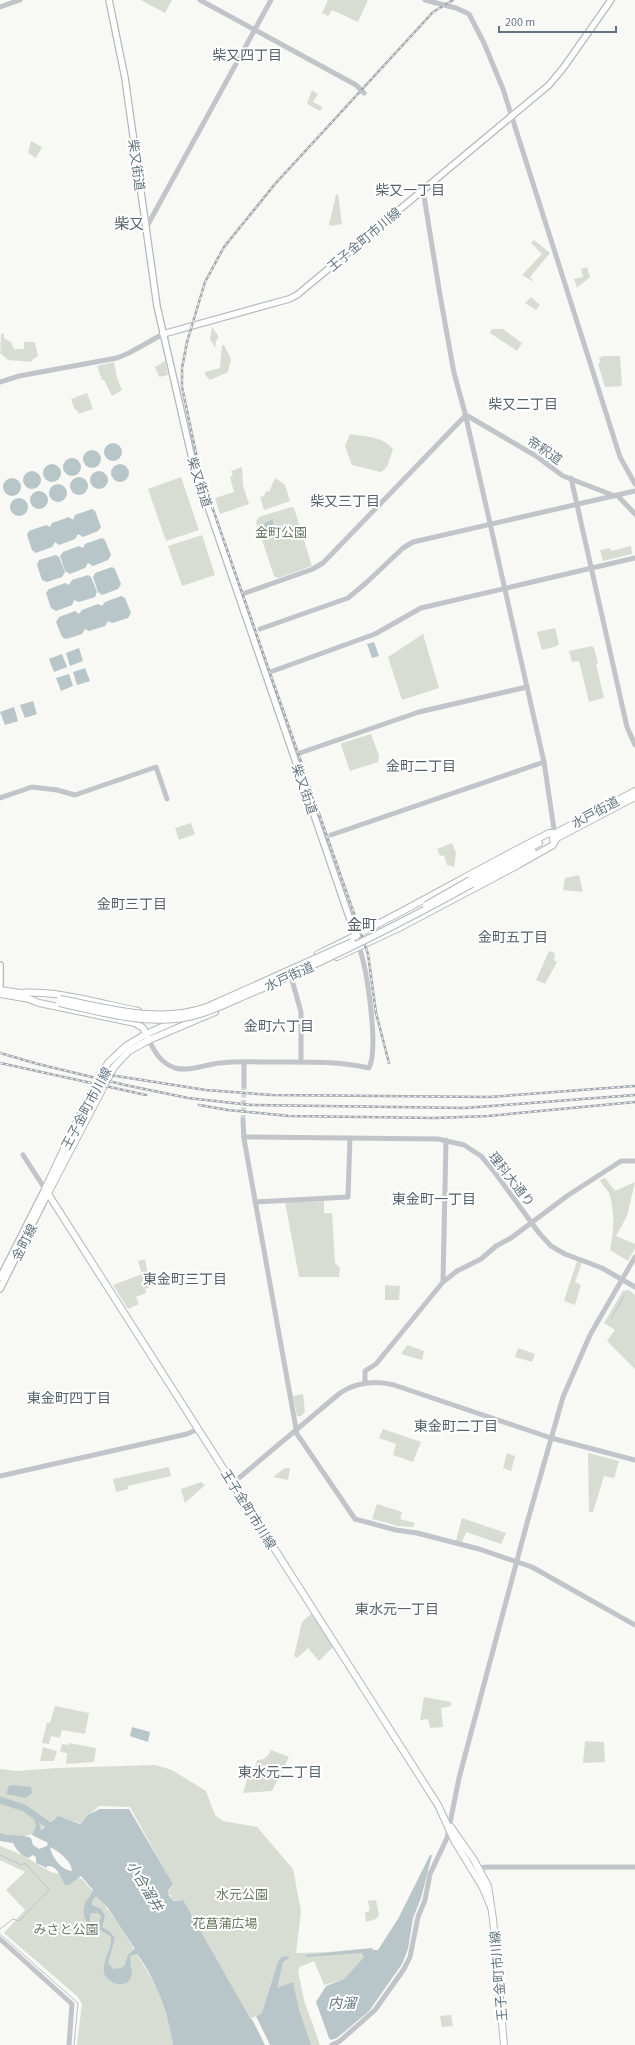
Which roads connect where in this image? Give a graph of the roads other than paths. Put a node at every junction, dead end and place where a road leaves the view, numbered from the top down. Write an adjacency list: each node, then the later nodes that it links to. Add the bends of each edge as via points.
1 (20, 0): 7 (street)
2 (108, 0): 12 (main road, 柴又街道, via 125,78)
3 (200, 0): 8 (street)
4 (271, 0): 8 (street)
5 (425, 0): 10 (street, via 469,14 498,78)
6 (611, 0): 10 (main road, 王子金町市川線, via 556,78)
7 (0, 7)
8 (255, 30): 9 (street, via 356,85); 12 (street)
9 (364, 93)
10 (511, 117): 11 (main road, 王子金町市川線); 17 (street, via 611,432 625,468)
11 (423, 190): 13 (main road, 王子金町市川線, via 294,297); 15 (street, via 454,373)
12 (146, 228): 13 (main road, 柴又街道)
13 (163, 334): 14 (street, via 117,358 19,376); 31 (main road, 柴又街道, via 194,469)
14 (0, 382)
15 (466, 415): 16 (street, 帝釈道, via 536,456 563,476); 22 (street); 26 (street, via 323,563)
16 (571, 478): 19 (street, 帝釈道); 20 (street)
17 (635, 484)
18 (635, 491): 19 (street)
19 (616, 495): 20 (street); 21 (street, 帝釈道)
20 (577, 504): 22 (street); 24 (street)
21 (635, 514)
22 (490, 524): 25 (street); 27 (street, via 413,542 348,598)
23 (635, 558): 24 (street)
24 (591, 568): 25 (street); 30 (street, via 627,727)
25 (505, 588): 28 (street, via 421,608 378,633); 29 (street)
26 (246, 593)
27 (260, 629)
28 (273, 671)
29 (527, 687): 31 (street, via 419,712); 32 (street)
30 (635, 745)
31 (294, 756): 44 (main road, 柴又街道)
32 (544, 762): 37 (street); 38 (street)
33 (635, 791): 38 (main road, 水戸街道)
34 (635, 797): 38 (main road, 水戸街道)
35 (0, 798): 36 (street, via 32,787 75,795 156,767)
36 (167, 799)
37 (331, 835)
38 (555, 836): 39 (main road, 水戸街道); 40 (main road, 水戸街道, via 549,833); 42 (main road, 水戸街道, via 553,845)
39 (471, 882): 51 (main road, 水戸街道, bridge, via 344,946 207,1007 186,1013 134,1013); 53 (main road, 水戸街道, bridge, via 424,911 343,951 272,984 193,1016 165,1020 138,1019)
40 (419, 902): 41 (main road, 水戸街道); 42 (main road, via 421,912)
41 (412, 906): 43 (main road, via 416,907); 44 (main road, 水戸街道)
42 (426, 914): 43 (main road, 水戸街道)
43 (418, 918): 45 (main road, 水戸街道)
44 (356, 936): 45 (main road, 柴又街道); 47 (main road, 水戸街道)
45 (359, 947): 48 (main road, 水戸街道); 61 (street, via 366,972 372,1032 372,1062 369,1068 342,1063)
46 (0, 965): 49 (main road)
47 (288, 968): 48 (street); 54 (main road, 水戸街道)
48 (292, 978): 56 (main road, 水戸街道); 61 (street, via 301,1012)
49 (0, 986)
50 (0, 990): 51 (main road, 水戸街道)
51 (17, 993): 55 (main road, via 50,993)
52 (0, 994): 53 (main road, 水戸街道)
53 (27, 998): 59 (main road, via 39,1003 135,1023 141,1026)
54 (207, 1005): 55 (main road, via 180,1012); 56 (street); 57 (main road)
55 (154, 1013): 57 (main road)
56 (212, 1013): 58 (main road, 水戸街道)
57 (157, 1029): 58 (main road); 59 (main road)
58 (166, 1032): 59 (main road, 水戸街道)
59 (148, 1037): 60 (street, via 159,1058 176,1068 188,1069 220,1062); 69 (main road, 王子金町市川線, via 126,1046 108,1063); 70 (main road, 王子金町市川線, via 114,1066)
60 (244, 1062): 61 (street); 62 (street)
61 (301, 1062)
62 (244, 1086)
63 (244, 1120): 64 (street)
64 (244, 1137): 65 (street, 理科大通り); 71 (street)
65 (350, 1138): 66 (street, 理科大通り); 71 (street, via 348,1197)
66 (446, 1140): 72 (street, 理科大通り, via 467,1146 486,1161); 76 (street)
67 (23, 1155): 69 (street)
68 (635, 1161): 72 (street, via 621,1161)
69 (44, 1189): 70 (main road, 王子金町市川線); 74 (main road, 金町線)
70 (47, 1195): 78 (main road, 金町線); 80 (main road, 王子金町市川線)
71 (255, 1202): 81 (street)
72 (531, 1222): 75 (street, 理科大通り, via 544,1240 557,1250); 76 (street, via 481,1259 457,1271)
73 (635, 1257): 75 (street)
74 (0, 1278)
75 (622, 1278): 77 (street, 理科大通り); 82 (street, via 574,1368)
76 (443, 1282): 79 (street, via 376,1364 365,1371)
77 (635, 1287)
78 (0, 1288)
79 (365, 1383): 81 (street, via 340,1393); 82 (street, via 394,1385)
80 (198, 1429): 84 (street, via 187,1434); 85 (main road, 王子金町市川線)
81 (296, 1429): 85 (street); 86 (street, via 355,1519 479,1549)
82 (551, 1438): 83 (street); 86 (street)
83 (635, 1460)
84 (0, 1476)
85 (232, 1483): 88 (main road, 王子金町市川線)
86 (516, 1563): 87 (street, via 538,1570); 88 (street)
87 (635, 1626)
88 (449, 1825): 90 (main road, 王子金町市川線, via 455,1842); 93 (street, via 447,1838 430,1874 425,1900 418,1917 413,1948 404,1969 373,2012)
89 (635, 1867): 90 (street)
90 (476, 1869): 94 (main road, 王子金町市川線, via 491,1907)
91 (0, 1939): 92 (street, via 72,2004)
92 (69, 2045)
93 (332, 2045)
94 (504, 2045)

